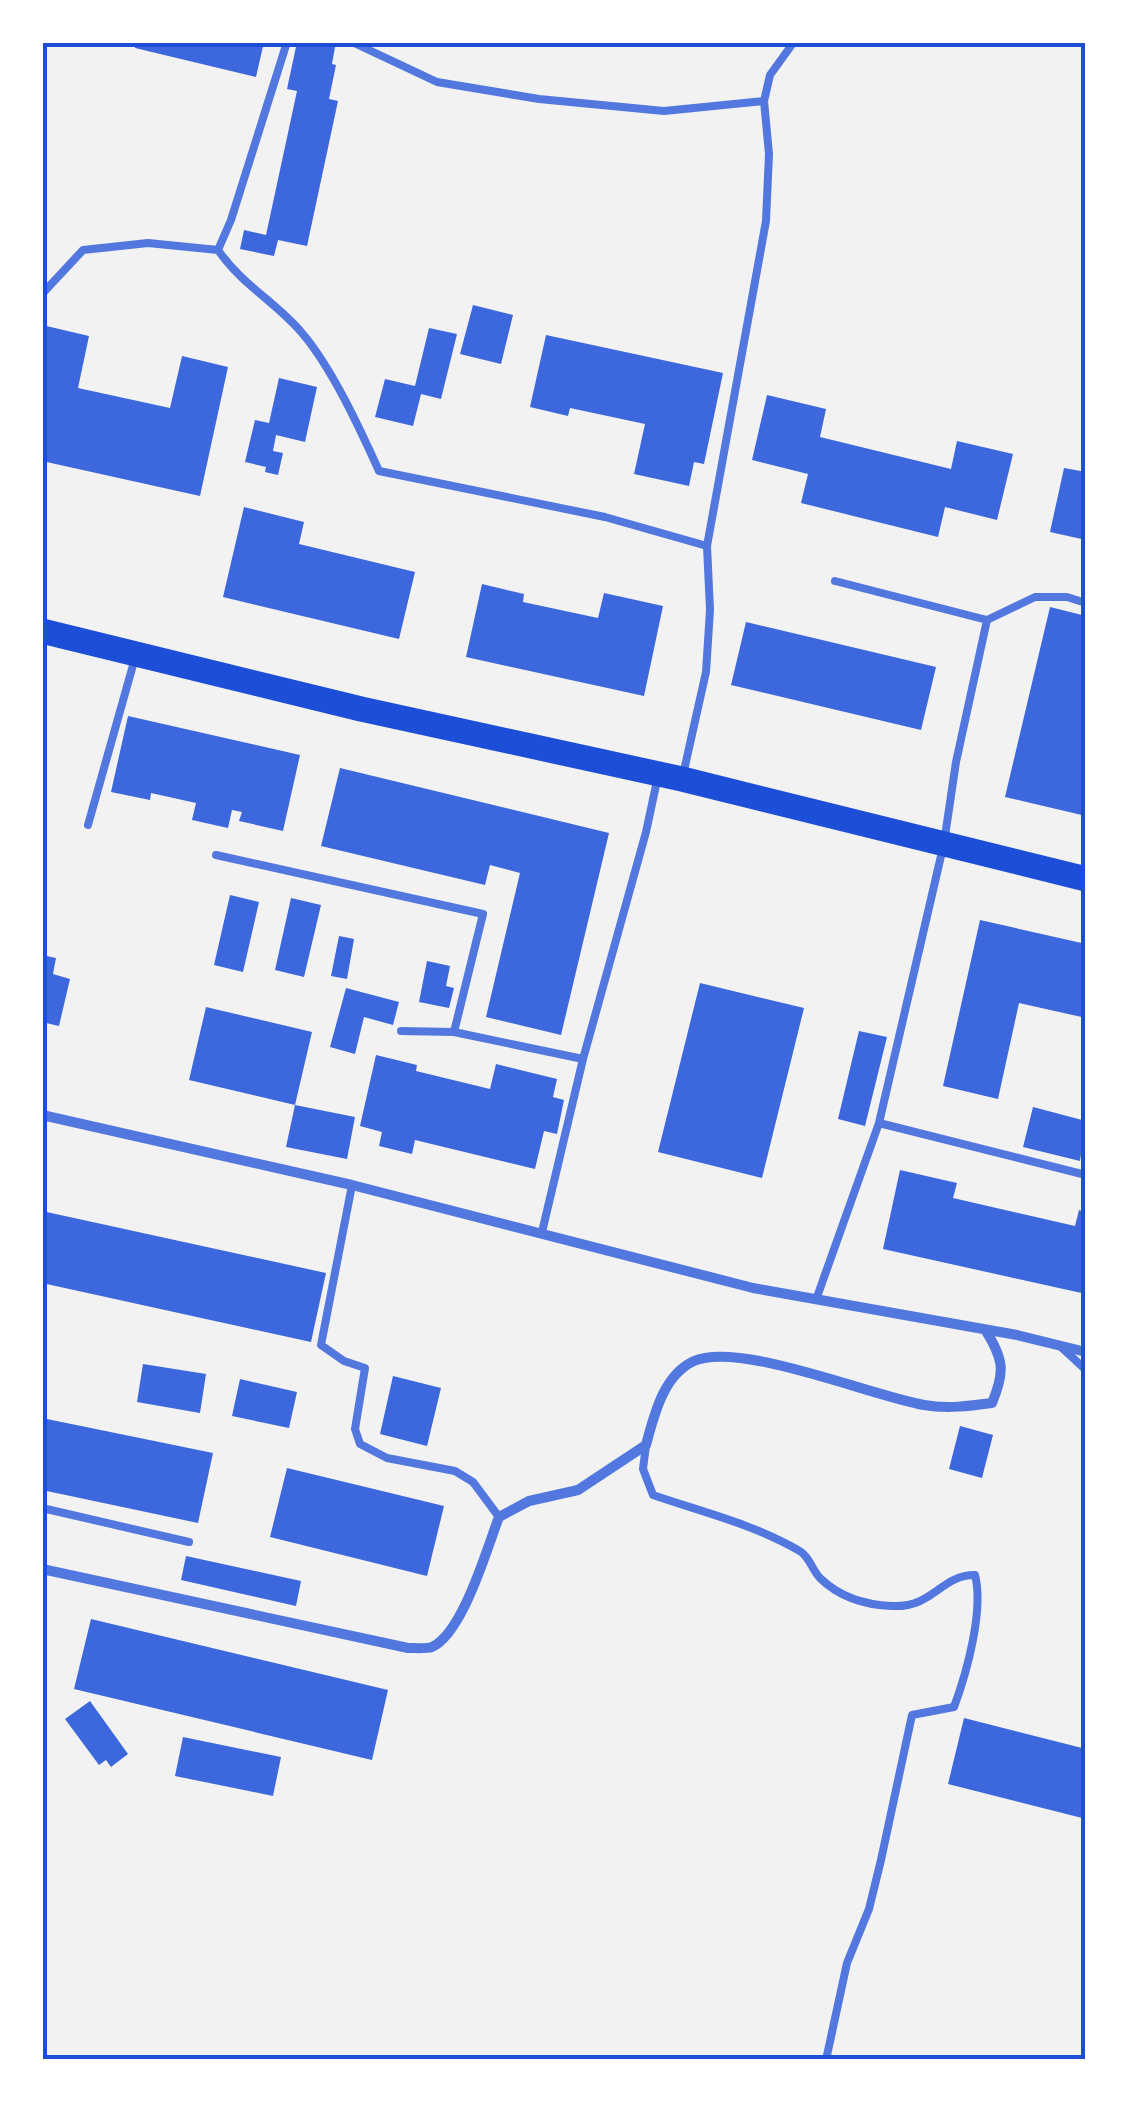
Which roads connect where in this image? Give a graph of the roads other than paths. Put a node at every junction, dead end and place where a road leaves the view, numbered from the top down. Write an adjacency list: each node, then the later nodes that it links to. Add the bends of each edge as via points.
1 (286, 42): 5 (lane)
2 (352, 42): 4 (lane, via 437,82 539,99 664,111)
3 (791, 46): 4 (lane, via 770,75)
4 (764, 101): 7 (lane, via 770,154 766,221)
5 (218, 250): 6 (lane, via 148,243 83,250); 7 (lane, via 234,274 302,332 379,471)
6 (42, 294)
7 (707, 546): 13 (lane, via 706,672)
8 (834, 581): 10 (lane)
9 (1086, 603): 10 (lane, via 1035,597)
10 (987, 620): 15 (lane)
11 (42, 631): 12 (main road)
12 (136, 654): 13 (main road); 14 (lane)
13 (670, 777): 15 (main road); 20 (lane, via 646,832)
14 (88, 825)
15 (944, 843): 17 (main road); 22 (lane)
16 (216, 855): 19 (lane, via 483,914)
17 (1086, 879)
18 (401, 1030): 19 (lane)
19 (454, 1032): 20 (lane)
20 (583, 1059): 25 (lane)
21 (42, 1115): 24 (street)
22 (879, 1123): 23 (lane); 26 (lane)
23 (1086, 1175)
24 (352, 1184): 25 (street); 33 (lane, via 321,1345 365,1368 355,1429 360,1444 387,1458 455,1472 473,1482)
25 (542, 1232): 26 (street, via 753,1288)
26 (817, 1297): 27 (street)
27 (986, 1331): 28 (street); 31 (street, via 1003,1376 992,1403 924,1405 712,1356 690,1362 670,1382)
28 (1060, 1346): 29 (street); 30 (lane)
29 (1086, 1352)
30 (1086, 1370)
31 (646, 1445): 33 (street, via 578,1490 529,1501); 36 (lane, via 643,1469 653,1495 804,1552 820,1578 854,1601 918,1605 958,1575 975,1575 979,1592 963,1682 954,1706 912,1714 869,1909 847,1963)
32 (42, 1508): 34 (lane)
33 (499, 1518): 35 (street, via 451,1630 432,1647 408,1648)
34 (189, 1542)
35 (42, 1569)
36 (826, 2060)

